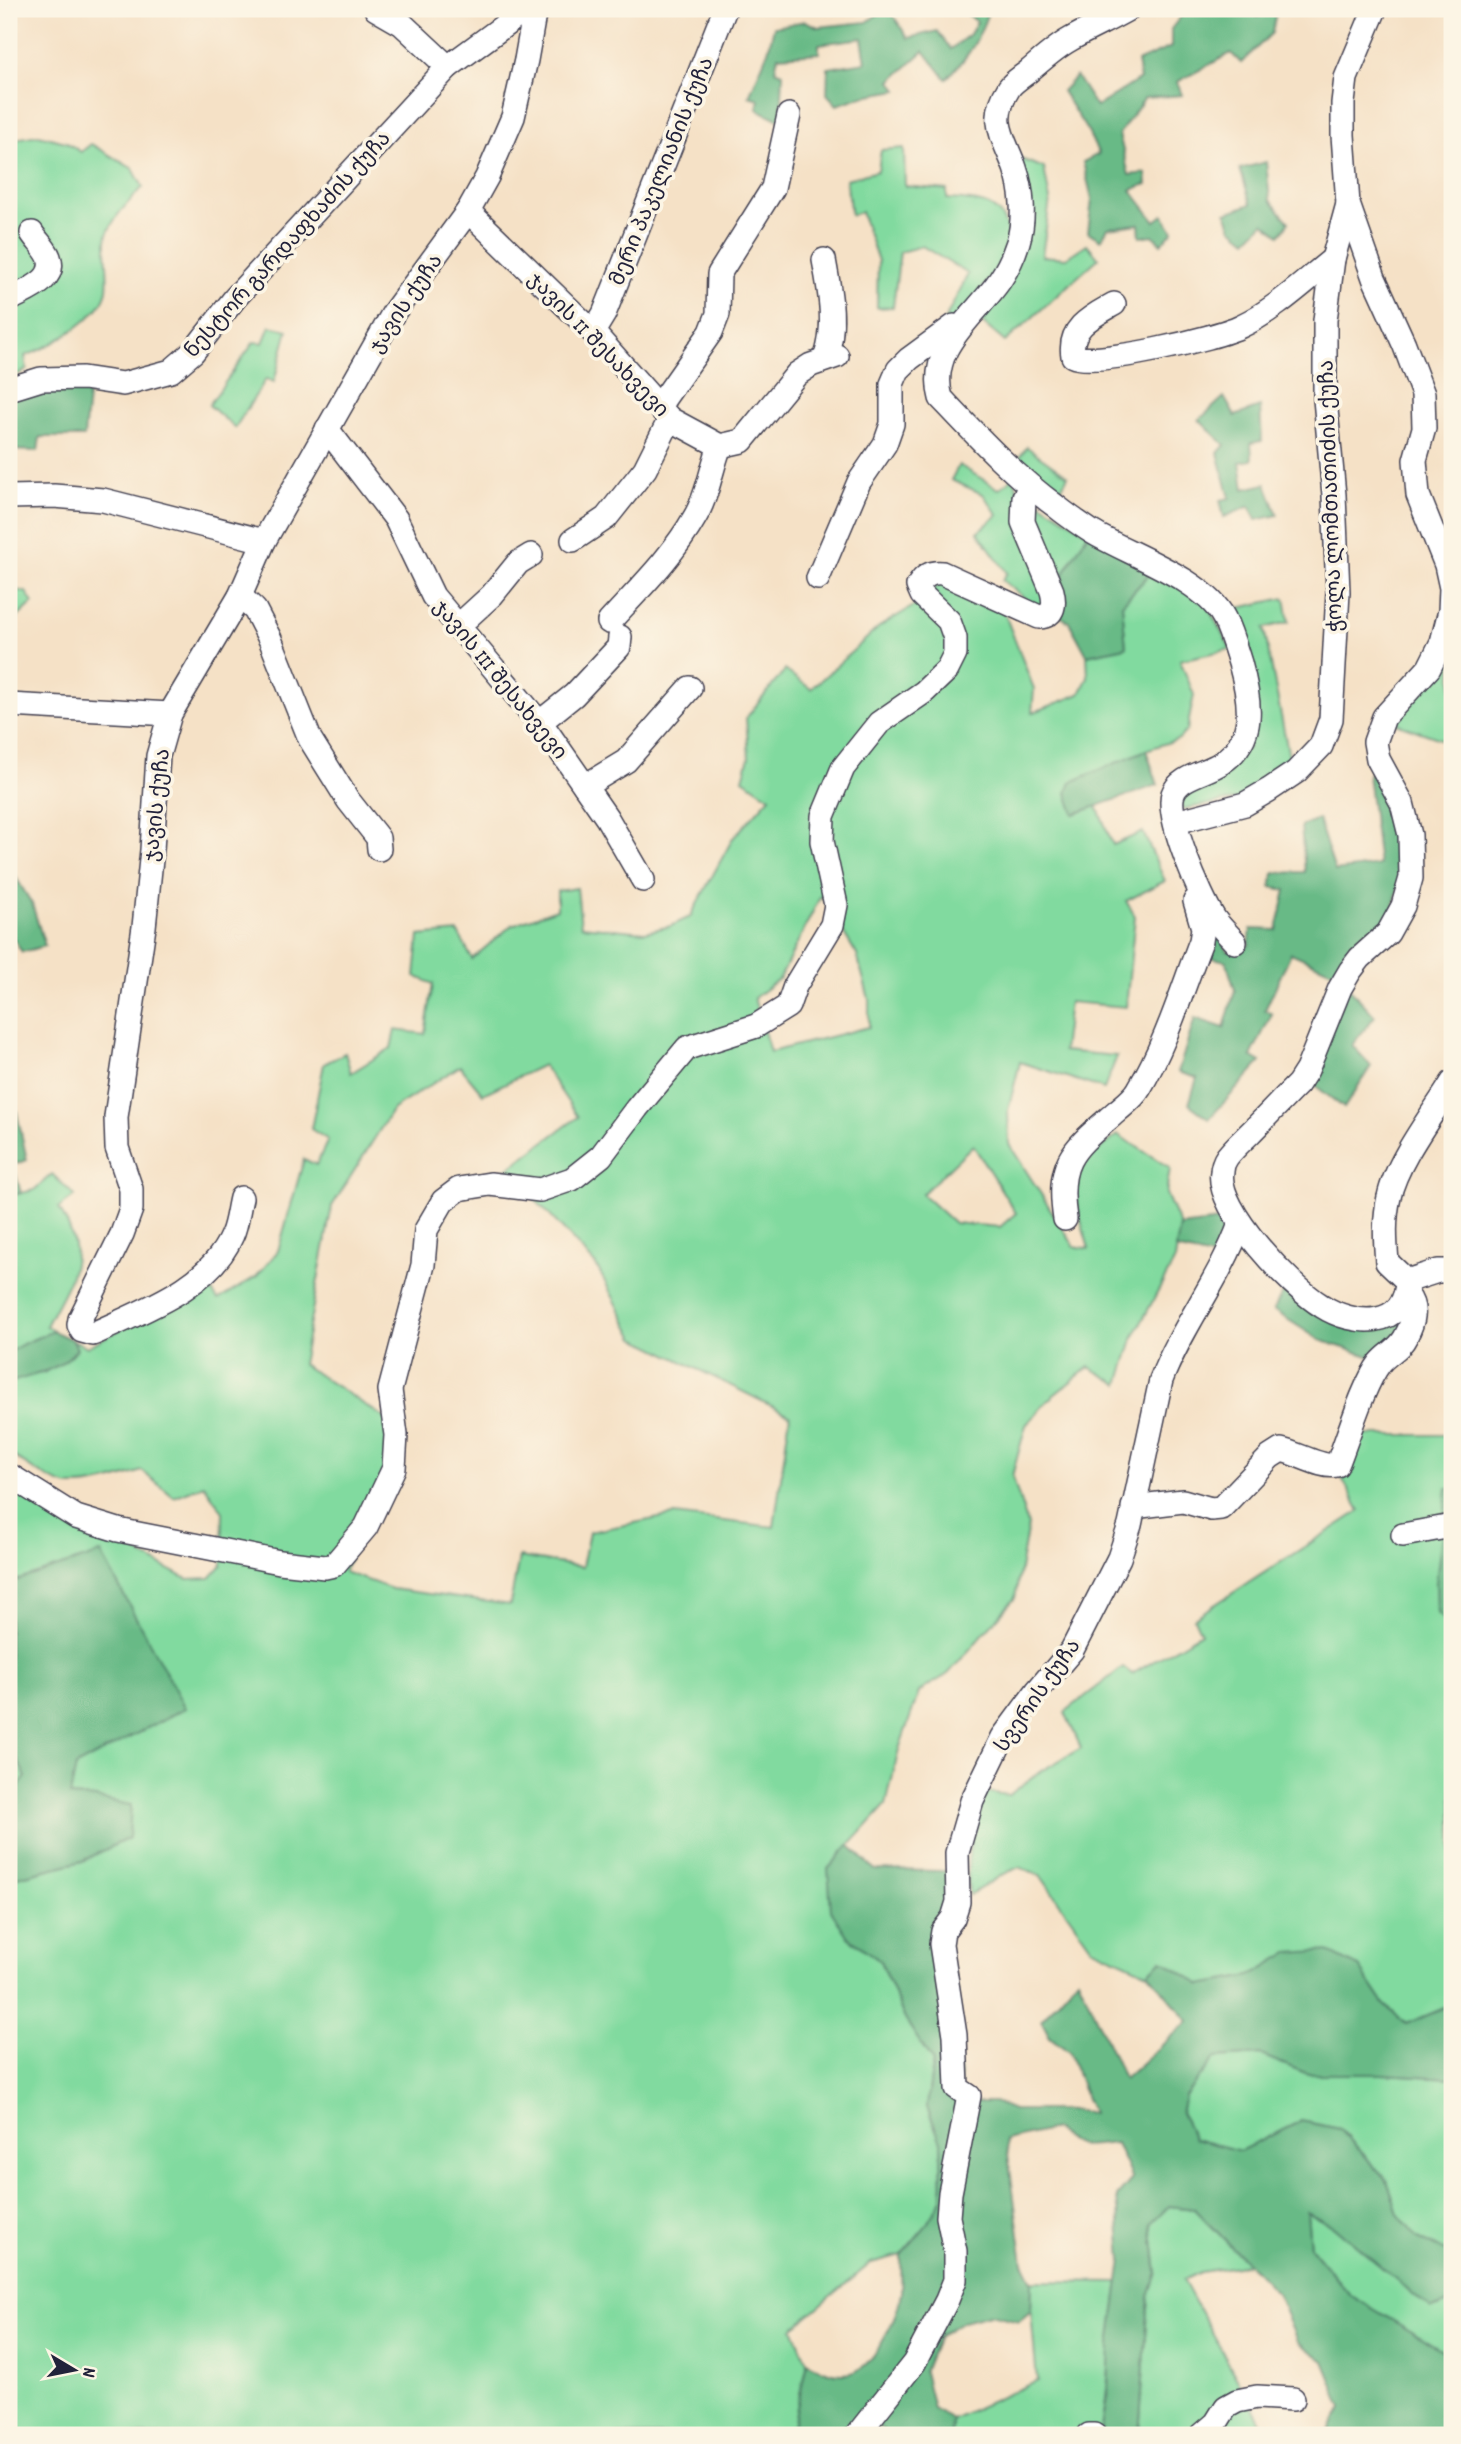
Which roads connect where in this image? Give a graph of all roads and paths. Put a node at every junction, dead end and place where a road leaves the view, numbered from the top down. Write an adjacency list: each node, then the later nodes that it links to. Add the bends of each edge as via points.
1 (376, 9): 7 (street, via 402,24)
2 (527, 9): 7 (street, ნესტორ გარდაფხაძის ქუჩა)
3 (535, 9): 10 (street, ჯავის ქუჩა, via 513,117)
4 (725, 9): 17 (street, მერი პაკელიანის ქუჩა)
5 (1128, 9): 16 (street, via 1069,39 1010,87 997,121 1015,169 1023,216 1019,240 1010,264)
6 (1375, 9): 9 (street, ჭოლა ლომთათიძის ქუჩა, via 1346,78 1343,135)
7 (448, 67): 18 (street, ნესტორ გარდაფხაძის ქუჩა, via 171,371 123,384 83,378 41,379)
8 (789, 115): 19 (street, via 773,188 719,274 718,314 711,332)
9 (1348, 204): 12 (street, ჭოლა ლომთათიძის ქუჩა); 43 (street, ჭოლა ლომთათიძის ქუჩა, via 1423,394 1424,428 1415,460 1418,495 1446,565 1450,611 1429,668 1384,717 1375,742 1378,759 1402,803 1410,835 1411,878 1404,906 1388,933 1345,979 1298,1084 1226,1158 1221,1175 1225,1195)
10 (468, 211): 17 (street, ჯავის II შესახვევი); 20 (street, ჯავის ქუჩა, via 394,312)
11 (32, 233): 14 (street, via 49,257 48,275)
12 (1333, 259): 15 (street, via 1240,327 1116,357 1073,356 1075,332); 35 (street, ჭოლა ლომთათიძის ქუჩა, via 1325,320 1325,400 1338,592 1331,719 1321,746 1296,772 1269,790 1245,804)
13 (824, 260): 21 (street, via 831,358 797,374 742,441)
14 (9, 300)
15 (1114, 304)
16 (971, 313): 22 (street, via 946,348 938,372 941,398); 27 (street, via 898,370 885,444 859,482)
17 (593, 332): 19 (street, ჯავის II შესახვევი)
18 (9, 389)
19 (664, 412): 21 (street, ჯავის II შესახვევი); 24 (street, via 645,469 606,518)
20 (327, 429): 25 (street, ჯავის ქუჩა); 29 (street, ჯავის III შესახვევი, via 396,519 433,596)
21 (720, 446): 33 (street, via 695,518 615,629 619,647 574,695)
22 (1032, 488): 35 (street, via 1092,532 1197,589 1222,614 1232,636 1250,711 1246,733 1222,762 1183,781 1173,792); 46 (street, via 1024,497 1023,522 1052,591 1053,611 1039,617 942,573 922,579 918,586 922,595 949,621 955,654 947,670 924,692 879,723 843,768 824,816 822,841 836,905 832,925 788,1006 756,1027 687,1048 601,1156 572,1180 540,1190 490,1184 459,1189 443,1201 426,1230 423,1265 390,1390 396,1435 394,1468 366,1527 334,1565 280,1562 118,1531 76,1517)
23 (9, 497): 25 (street, via 103,500)
24 (573, 540)
25 (264, 541): 28 (street, ჯავის ქუჩა)
26 (531, 555): 29 (street)
27 (818, 578)
28 (240, 597): 32 (street, ჯავის ქუჩა); 36 (street, via 256,610 310,739 378,838)
29 (457, 627): 33 (street, ჯავის III შესახვევი)
30 (690, 688): 34 (street, via 626,761)
31 (9, 705): 32 (street)
32 (170, 714): 41 (street, ჯავის ქუჩა, via 158,757 144,927 116,1117 117,1147 131,1189 131,1209 80,1318 82,1331 93,1334 176,1295 211,1268 232,1236)
33 (539, 723): 34 (street, ჯავის III შესახვევი)
34 (585, 786): 38 (street, ჯავის III შესახვევი)
35 (1175, 822): 37 (street)
36 (379, 849)
37 (1191, 874): 39 (street, via 1214,918); 42 (street, via 1203,928 1201,941 1154,1062 1137,1093 1077,1146 1064,1168 1061,1197)
38 (643, 880)
39 (1235, 942)
40 (1452, 1083): 45 (street, via 1404,1161 1390,1194 1384,1227 1387,1262)
41 (241, 1198)
42 (1065, 1219)
43 (1240, 1224): 45 (street, ჭოლა ლომთათიძის ქუჩა, via 1299,1288 1322,1306 1354,1319 1385,1319 1399,1307); 47 (street, სვერის ქუჩა, via 1161,1380)
44 (1452, 1271): 45 (street, via 1438,1271)
45 (1407, 1288): 47 (street, via 1414,1313 1406,1337 1371,1379 1337,1465 1330,1467 1281,1450 1221,1508 1184,1501)
46 (9, 1475)
47 (1133, 1507): 51 (street, სვერის ქუჩა, via 1119,1558 1072,1650 1003,1737 972,1801 957,1853 958,1902 941,1944 955,2035 957,2088 969,2096 948,2217 955,2280 914,2363)
48 (1452, 1526): 49 (street)
49 (1403, 1535)
50 (1293, 2399): 54 (street, via 1237,2401)
51 (857, 2435)
52 (1088, 2435): 53 (street)
53 (1094, 2435)
54 (1202, 2435)

